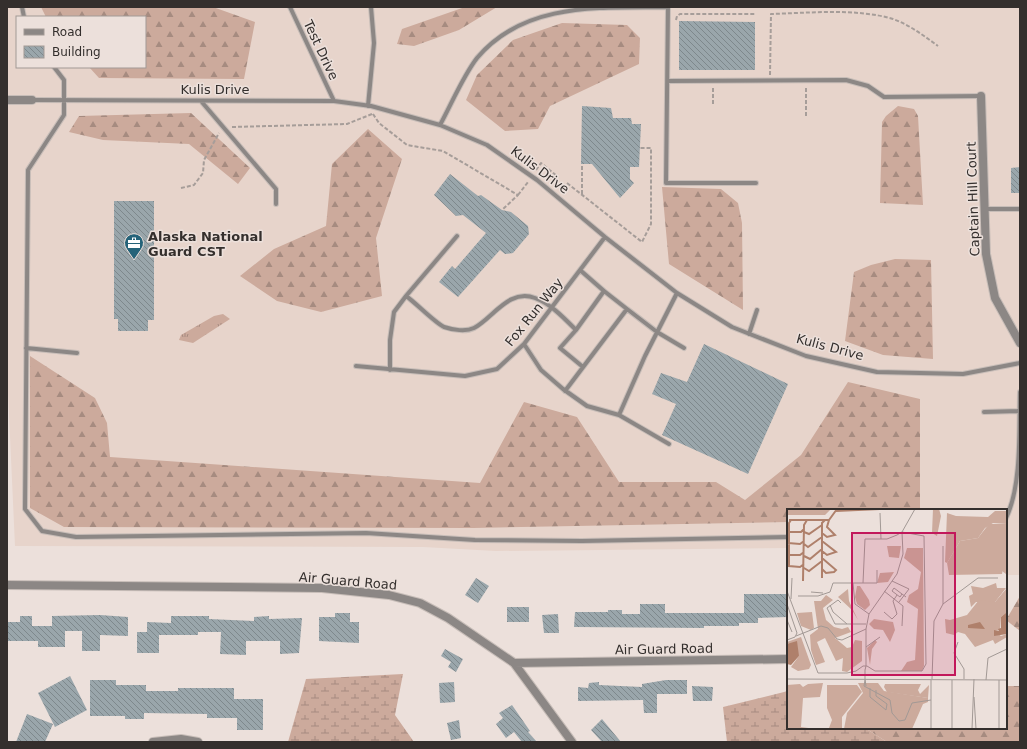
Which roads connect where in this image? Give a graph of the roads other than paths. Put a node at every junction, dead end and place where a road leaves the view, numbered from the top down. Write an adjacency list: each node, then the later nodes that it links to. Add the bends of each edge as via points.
1 (290, 7): 11 (lane, Test Drive)
2 (371, 7): 12 (lane, via 374,43)
3 (668, 7): 5 (lane); 13 (lane, via 589,8 556,12 514,28 500,36 477,59)
4 (55, 68): 9 (lane, via 64,80)
5 (668, 81): 6 (lane, via 846,80 868,86 884,97); 14 (lane, via 666,183)
6 (981, 96): 16 (street, Captain Hill Court)
7 (7, 100): 8 (street, Kulis Drive)
8 (32, 100): 9 (lane, Kulis Drive)
9 (64, 101): 10 (lane, Kulis Drive); 32 (lane, via 64,115 28,170)
10 (201, 101): 11 (lane, Kulis Drive); 15 (lane, via 276,189)
11 (334, 101): 12 (lane, Kulis Drive)
12 (368, 106): 13 (lane, Kulis Drive)
13 (440, 125): 19 (lane, Kulis Drive, via 487,145 537,180)
14 (756, 182)
15 (276, 204)
16 (984, 209): 17 (lane); 30 (street, Captain Hill Court, via 986,254 995,298)
17 (1020, 209)
18 (456, 236): 23 (lane)
19 (606, 237): 20 (lane, Fox Run Way); 22 (lane, Kulis Drive)
20 (580, 270): 21 (lane); 24 (lane, Fox Run Way)
21 (604, 291): 25 (lane); 27 (lane)
22 (677, 292): 28 (lane); 29 (lane, Kulis Drive, via 732,327)
23 (406, 296): 24 (lane, via 443,326 459,330 474,328 502,304 518,297 534,297); 38 (lane, via 394,312 390,340)
24 (552, 307): 27 (lane); 31 (lane, Fox Run Way)
25 (627, 308): 28 (lane); 37 (lane)
26 (757, 310): 29 (lane)
27 (576, 330): 37 (lane, via 560,348)
28 (657, 332): 33 (lane); 43 (lane)
29 (749, 334): 35 (lane, Kulis Drive, via 806,356 877,372 963,374)
30 (1020, 343)
31 (524, 344): 38 (lane, Fox Run Way, via 497,369 465,376); 39 (lane, via 541,370)
32 (26, 348): 34 (lane); 46 (lane, via 25,509 42,531 76,537 366,533 483,540 582,541)
33 (684, 348)
34 (77, 353)
35 (1020, 363)
36 (356, 366): 38 (lane, Fox Run Way)
37 (584, 367): 39 (lane)
38 (390, 370)
39 (565, 391): 43 (lane, via 587,406)
40 (1020, 392): 41 (lane)
41 (1019, 411): 42 (lane); 45 (lane, via 1016,480 1012,506)
42 (984, 412)
43 (619, 415): 44 (lane)
44 (669, 444)
45 (1007, 516)
46 (787, 537)
47 (7, 585): 49 (street, Air Guard Road, via 322,588 389,595 420,603 448,618)
48 (787, 659): 49 (street, Air Guard Road)
49 (514, 663): 52 (street)
50 (152, 742): 51 (street)
51 (198, 742)
52 (572, 742)

